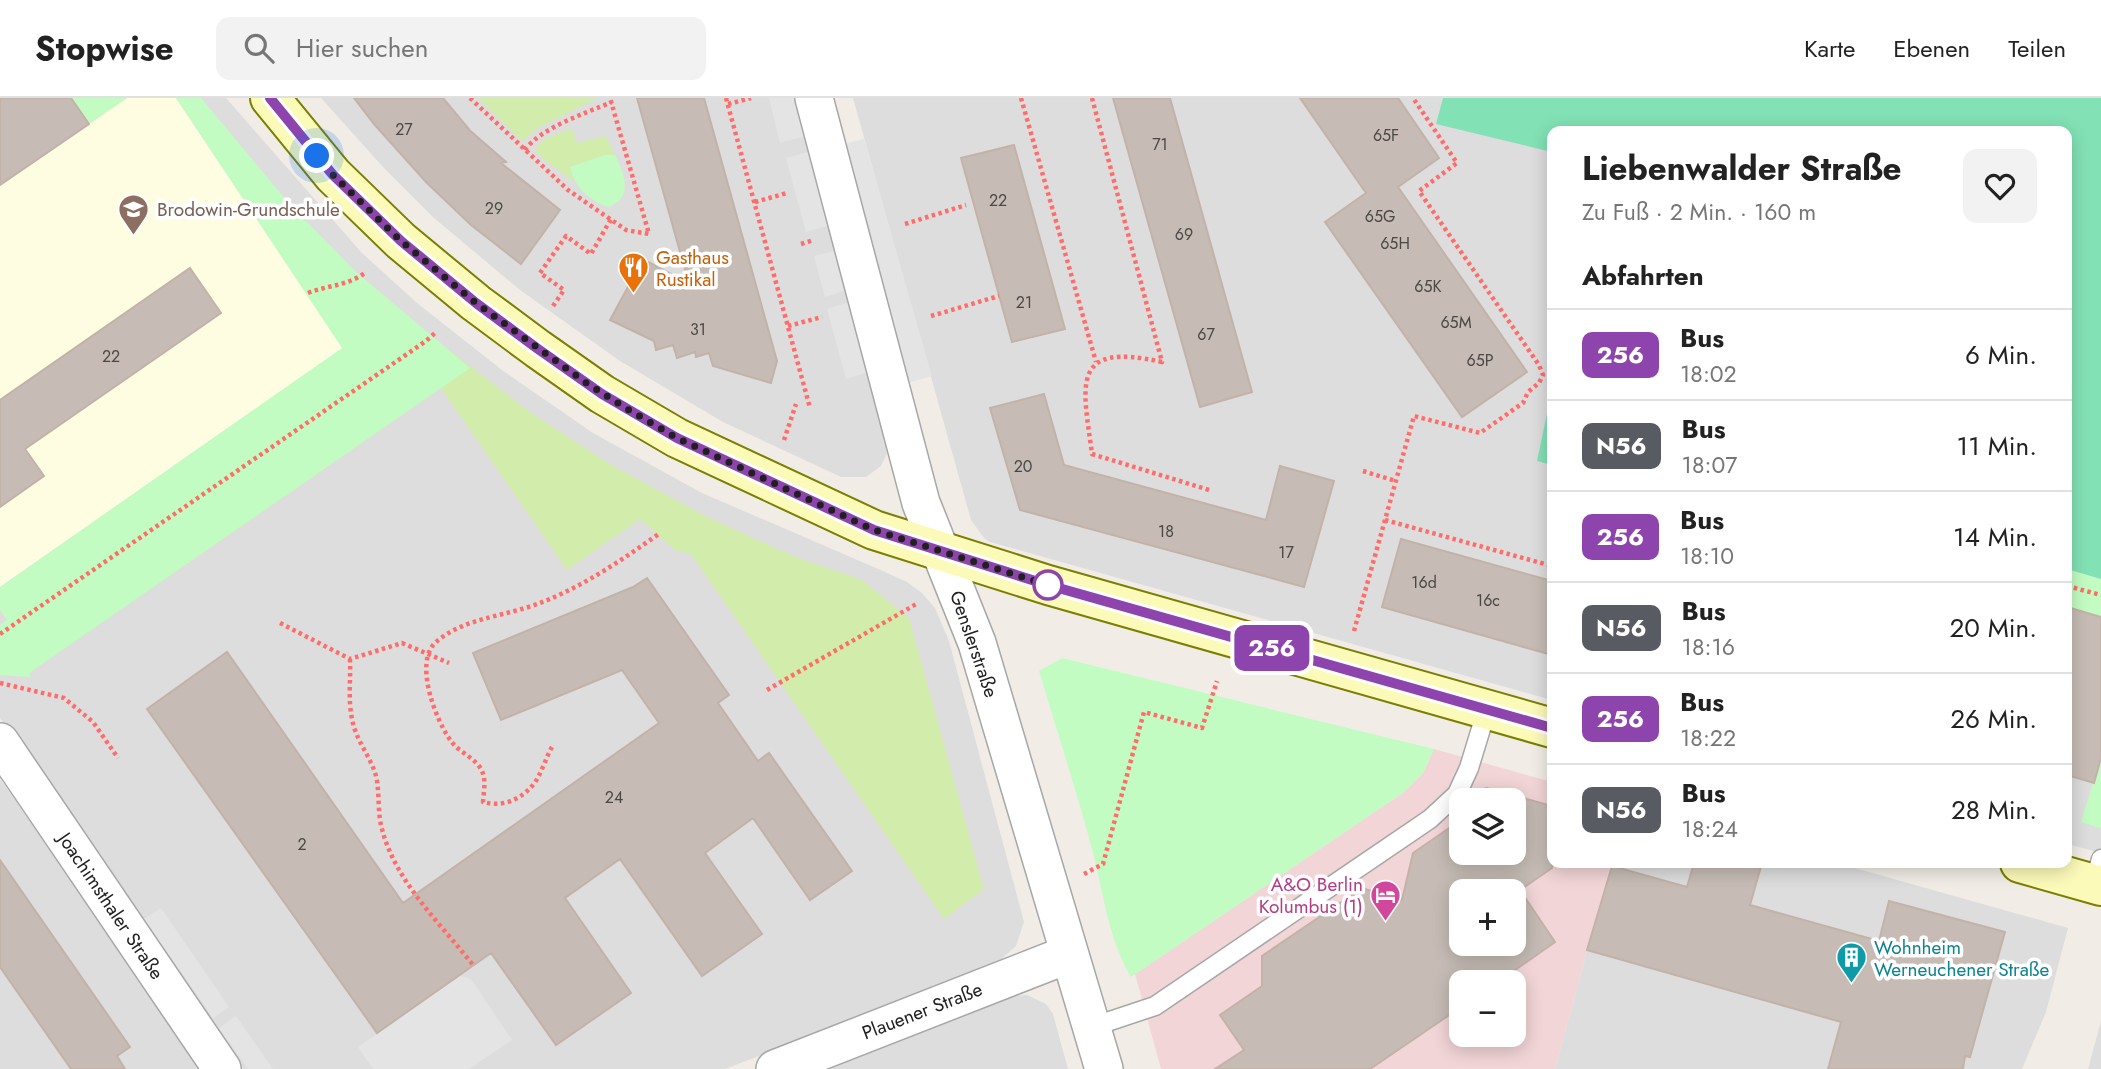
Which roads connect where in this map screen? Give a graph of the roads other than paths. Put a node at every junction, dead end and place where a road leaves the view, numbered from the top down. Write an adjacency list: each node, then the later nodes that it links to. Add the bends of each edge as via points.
1 (270, 98): 3 (street, via 333,175 401,241 476,303 602,394 677,438 874,530)
2 (814, 98): 3 (street, Genslerstraße, via 921,503)
3 (941, 550): 4 (street, via 1048,585); 9 (street, Genslerstraße, via 977,643)
4 (1487, 709): 5 (street); 10 (lane, via 1457,794 1430,819 1155,1006)
5 (1547, 727)
6 (0, 742): 11 (street, Joachimsthaler Straße)
7 (2050, 868): 8 (street)
8 (2099, 876)
9 (1069, 954): 10 (street, Genslerstraße); 12 (street, Plauener Straße)
10 (1092, 1027): 13 (street, Genslerstraße)
11 (222, 1069)
12 (775, 1069)
13 (1104, 1069)

